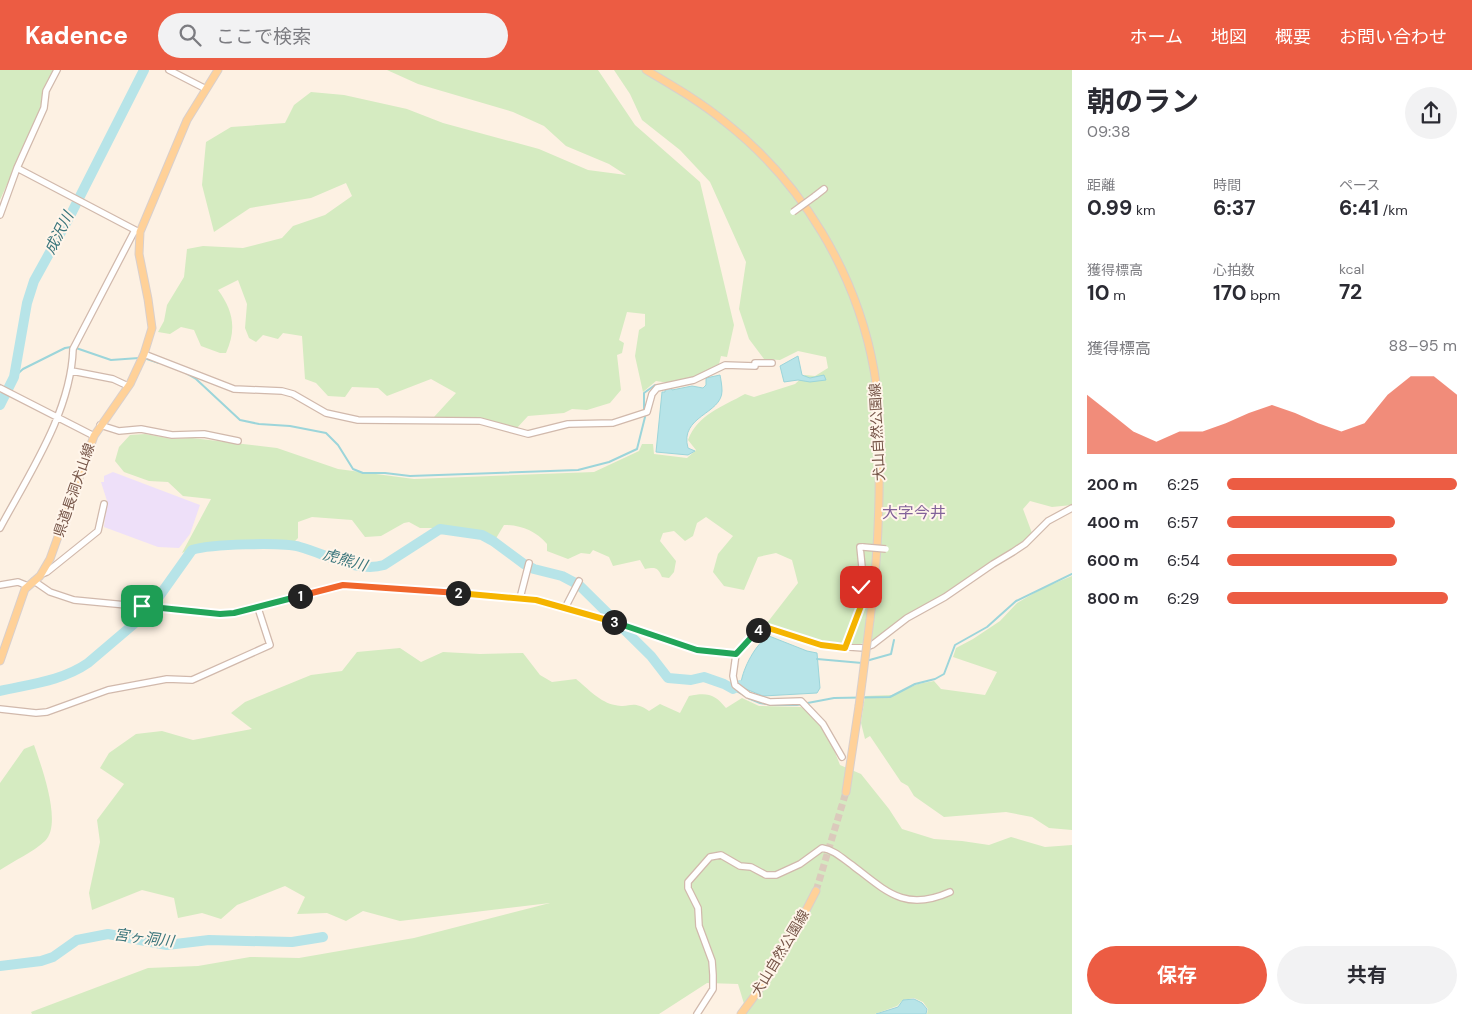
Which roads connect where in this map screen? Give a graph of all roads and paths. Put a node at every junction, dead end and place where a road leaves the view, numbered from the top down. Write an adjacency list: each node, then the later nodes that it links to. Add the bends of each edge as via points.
1 (57, 70): 6 (street)
2 (169, 70): 5 (street)
3 (218, 70): 5 (main road, 県道長洞犬山線)
4 (646, 70): 38 (main road, 犬山自然公園線, bridge, via 684,92 726,123 775,168 809,210 826,239 845,276 859,316 873,368 879,416 880,491 870,620)
5 (206, 89): 10 (main road, 県道長洞犬山線, via 186,120)
6 (18, 168): 9 (street); 10 (street)
7 (824, 190): 8 (street, bridge)
8 (792, 212)
9 (0, 215)
10 (137, 231): 11 (main road, 県道長洞犬山線, via 152,328); 13 (street, via 74,347)
11 (143, 357): 12 (street, via 234,389 289,393 326,413 350,419 480,421 528,434 568,424 613,423 647,412 657,388 694,380 725,364 755,366 755,363); 14 (main road, 県道長洞犬山線)
12 (772, 363)
13 (72, 371): 14 (street, via 113,379); 16 (street)
14 (128, 386): 17 (main road, 県道長洞犬山線)
15 (1, 388): 16 (street)
16 (58, 417): 18 (street); 22 (street)
17 (100, 425): 18 (main road, 県道長洞犬山線); 19 (street, via 119,431 141,429 172,435 204,434)
18 (94, 436): 25 (main road, 県道長洞犬山線)
19 (238, 441)
20 (104, 504): 25 (street, via 98,531)
21 (1072, 508): 33 (street, via 1048,522 1025,544 907,618 872,645)
22 (0, 528)
23 (886, 549): 33 (street, bridge, via 860,547 864,598)
24 (529, 563): 30 (street)
25 (42, 574): 26 (main road, 県道長洞犬山線)
26 (34, 581): 29 (main road, 県道長洞犬山線); 31 (street, via 67,599 220,614)
27 (579, 581): 32 (street)
28 (0, 585): 29 (street, via 18,582)
29 (28, 586): 35 (main road, 県道長洞犬山線)
30 (520, 598): 31 (street, via 343,585); 32 (street)
31 (258, 608): 36 (street, via 270,646 192,680 167,679 108,690 47,712)
32 (565, 608): 34 (street, via 697,650)
33 (845, 648): 34 (street, via 821,645 765,627 758,630)
34 (736, 654): 37 (street, via 733,676 737,687 770,702 801,702 823,724)
35 (0, 661)
36 (0, 709)
37 (842, 757)
38 (846, 792)
39 (816, 891): 42 (main road, 犬山自然公園線, via 772,972)
40 (950, 892): 41 (street, via 924,901 904,899 833,851 822,848 800,864 776,875 740,866 721,855 710,857 688,882 698,908 699,926 712,961 713,975 713,988)
41 (697, 1014)
42 (742, 1014)

